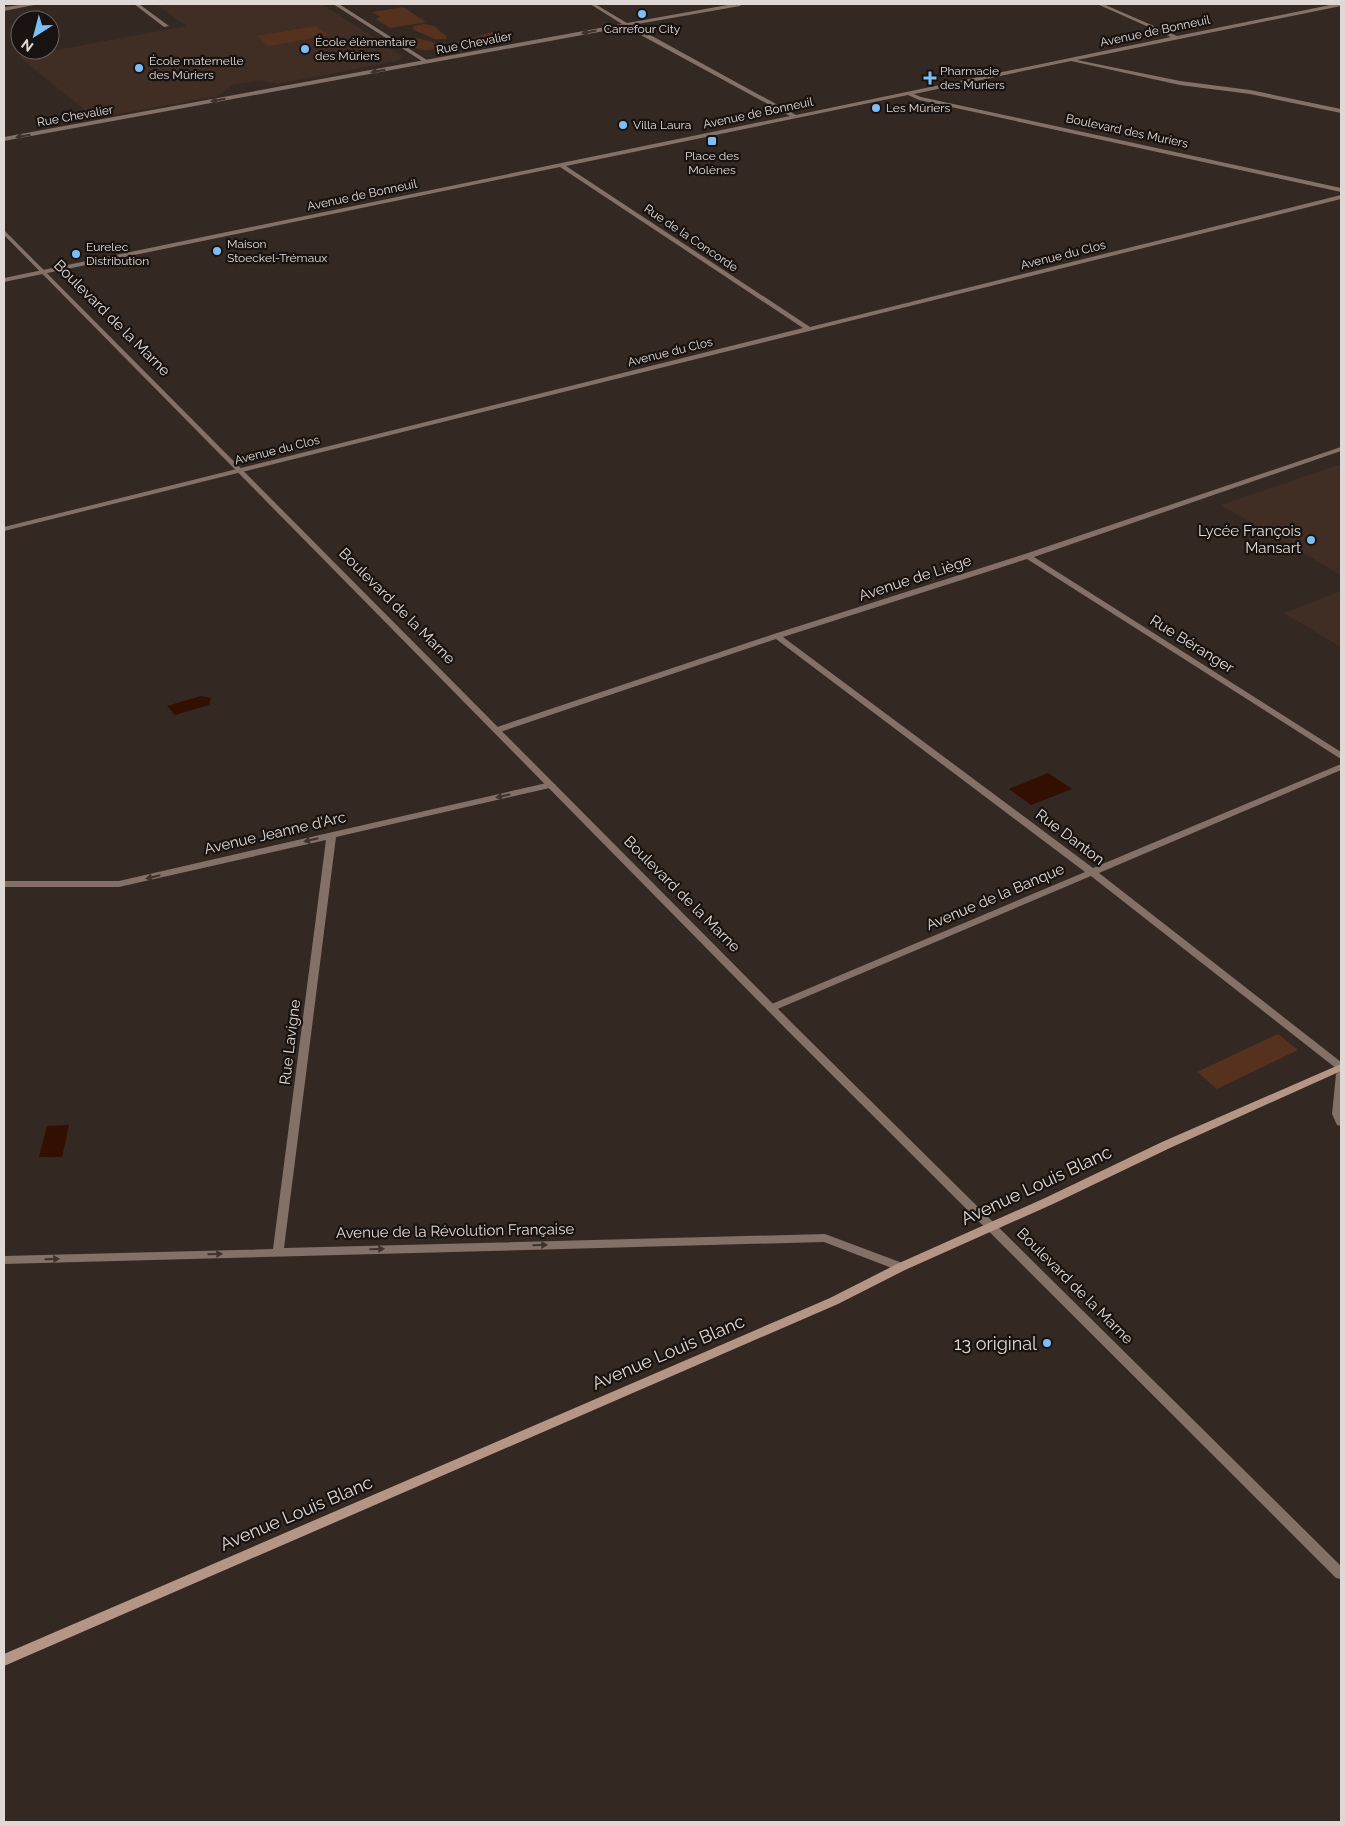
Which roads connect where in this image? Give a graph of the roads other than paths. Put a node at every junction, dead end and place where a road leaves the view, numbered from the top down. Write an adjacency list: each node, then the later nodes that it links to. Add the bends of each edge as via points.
1 (36, 4): 9 (street)
2 (136, 4): 12 (street)
3 (336, 4): 15 (street)
4 (592, 4): 11 (street)
5 (740, 4): 11 (street, Rue Chevalier)
6 (1099, 4): 13 (street)
7 (1341, 4): 8 (street, Avenue de Bonneuil)
8 (1326, 7): 10 (street); 13 (street, Avenue de Bonneuil)
9 (4, 9)
10 (1340, 11)
11 (627, 25): 15 (street, Rue Chevalier, one-way to 15); 18 (street)
12 (166, 26)
13 (1177, 38): 14 (street, Avenue de Bonneuil)
14 (1070, 60): 16 (street, Avenue de Bonneuil); 17 (street)
15 (427, 62): 19 (street, Rue Chevalier, one-way to 19)
16 (909, 93): 18 (street, Avenue de Bonneuil); 21 (street, Boulevard des Muriers, via 919,98)
17 (1341, 111)
18 (796, 117): 20 (street, Avenue de Bonneuil)
19 (4, 139)
20 (561, 165): 24 (street, Avenue de Bonneuil); 26 (street, Rue de la Concorde)
21 (1341, 190)
22 (1341, 197): 26 (street, Avenue du Clos)
23 (4, 232): 24 (street, Boulevard de la Marne)
24 (44, 272): 25 (street, Avenue de Bonneuil); 28 (street, Boulevard de la Marne)
25 (4, 280)
26 (809, 329): 28 (street, Avenue du Clos)
27 (1341, 449): 30 (street, Avenue de Liège)
28 (241, 471): 29 (street, Avenue du Clos); 32 (street, Boulevard de la Marne)
29 (4, 529)
30 (1028, 556): 31 (street, Avenue de Liège); 33 (street, Rue Béranger)
31 (777, 636): 32 (street, Avenue de Liège); 37 (street, Rue Danton)
32 (497, 730): 35 (street, Boulevard de la Marne)
33 (1341, 756)
34 (1341, 767): 37 (street, Avenue de la Banque)
35 (551, 785): 36 (street, Avenue Jeanne d'Arc, one-way to 36); 39 (street, Boulevard de la Marne)
36 (331, 835): 38 (street, Avenue Jeanne d'Arc, one-way to 38, via 119,884); 44 (street, Rue Lavigne)
37 (1092, 872): 39 (street, Avenue de la Banque); 40 (street, Rue Danton)
38 (4, 884)
39 (772, 1008): 43 (street, Boulevard de la Marne)
40 (1341, 1067): 43 (main road, Avenue Louis Blanc)
41 (1341, 1074): 42 (street, via 1338,1114)
42 (1341, 1122)
43 (993, 1227): 46 (main road, Avenue Louis Blanc); 47 (street, Boulevard de la Marne)
44 (278, 1252): 45 (street, Avenue de la Révolution Française, one-way to 44); 46 (street, Avenue de la Révolution Française, one-way to 46, via 825,1238)
45 (4, 1260)
46 (901, 1266): 48 (main road, Avenue Louis Blanc, via 834,1301)
47 (1341, 1574)
48 (4, 1660)

